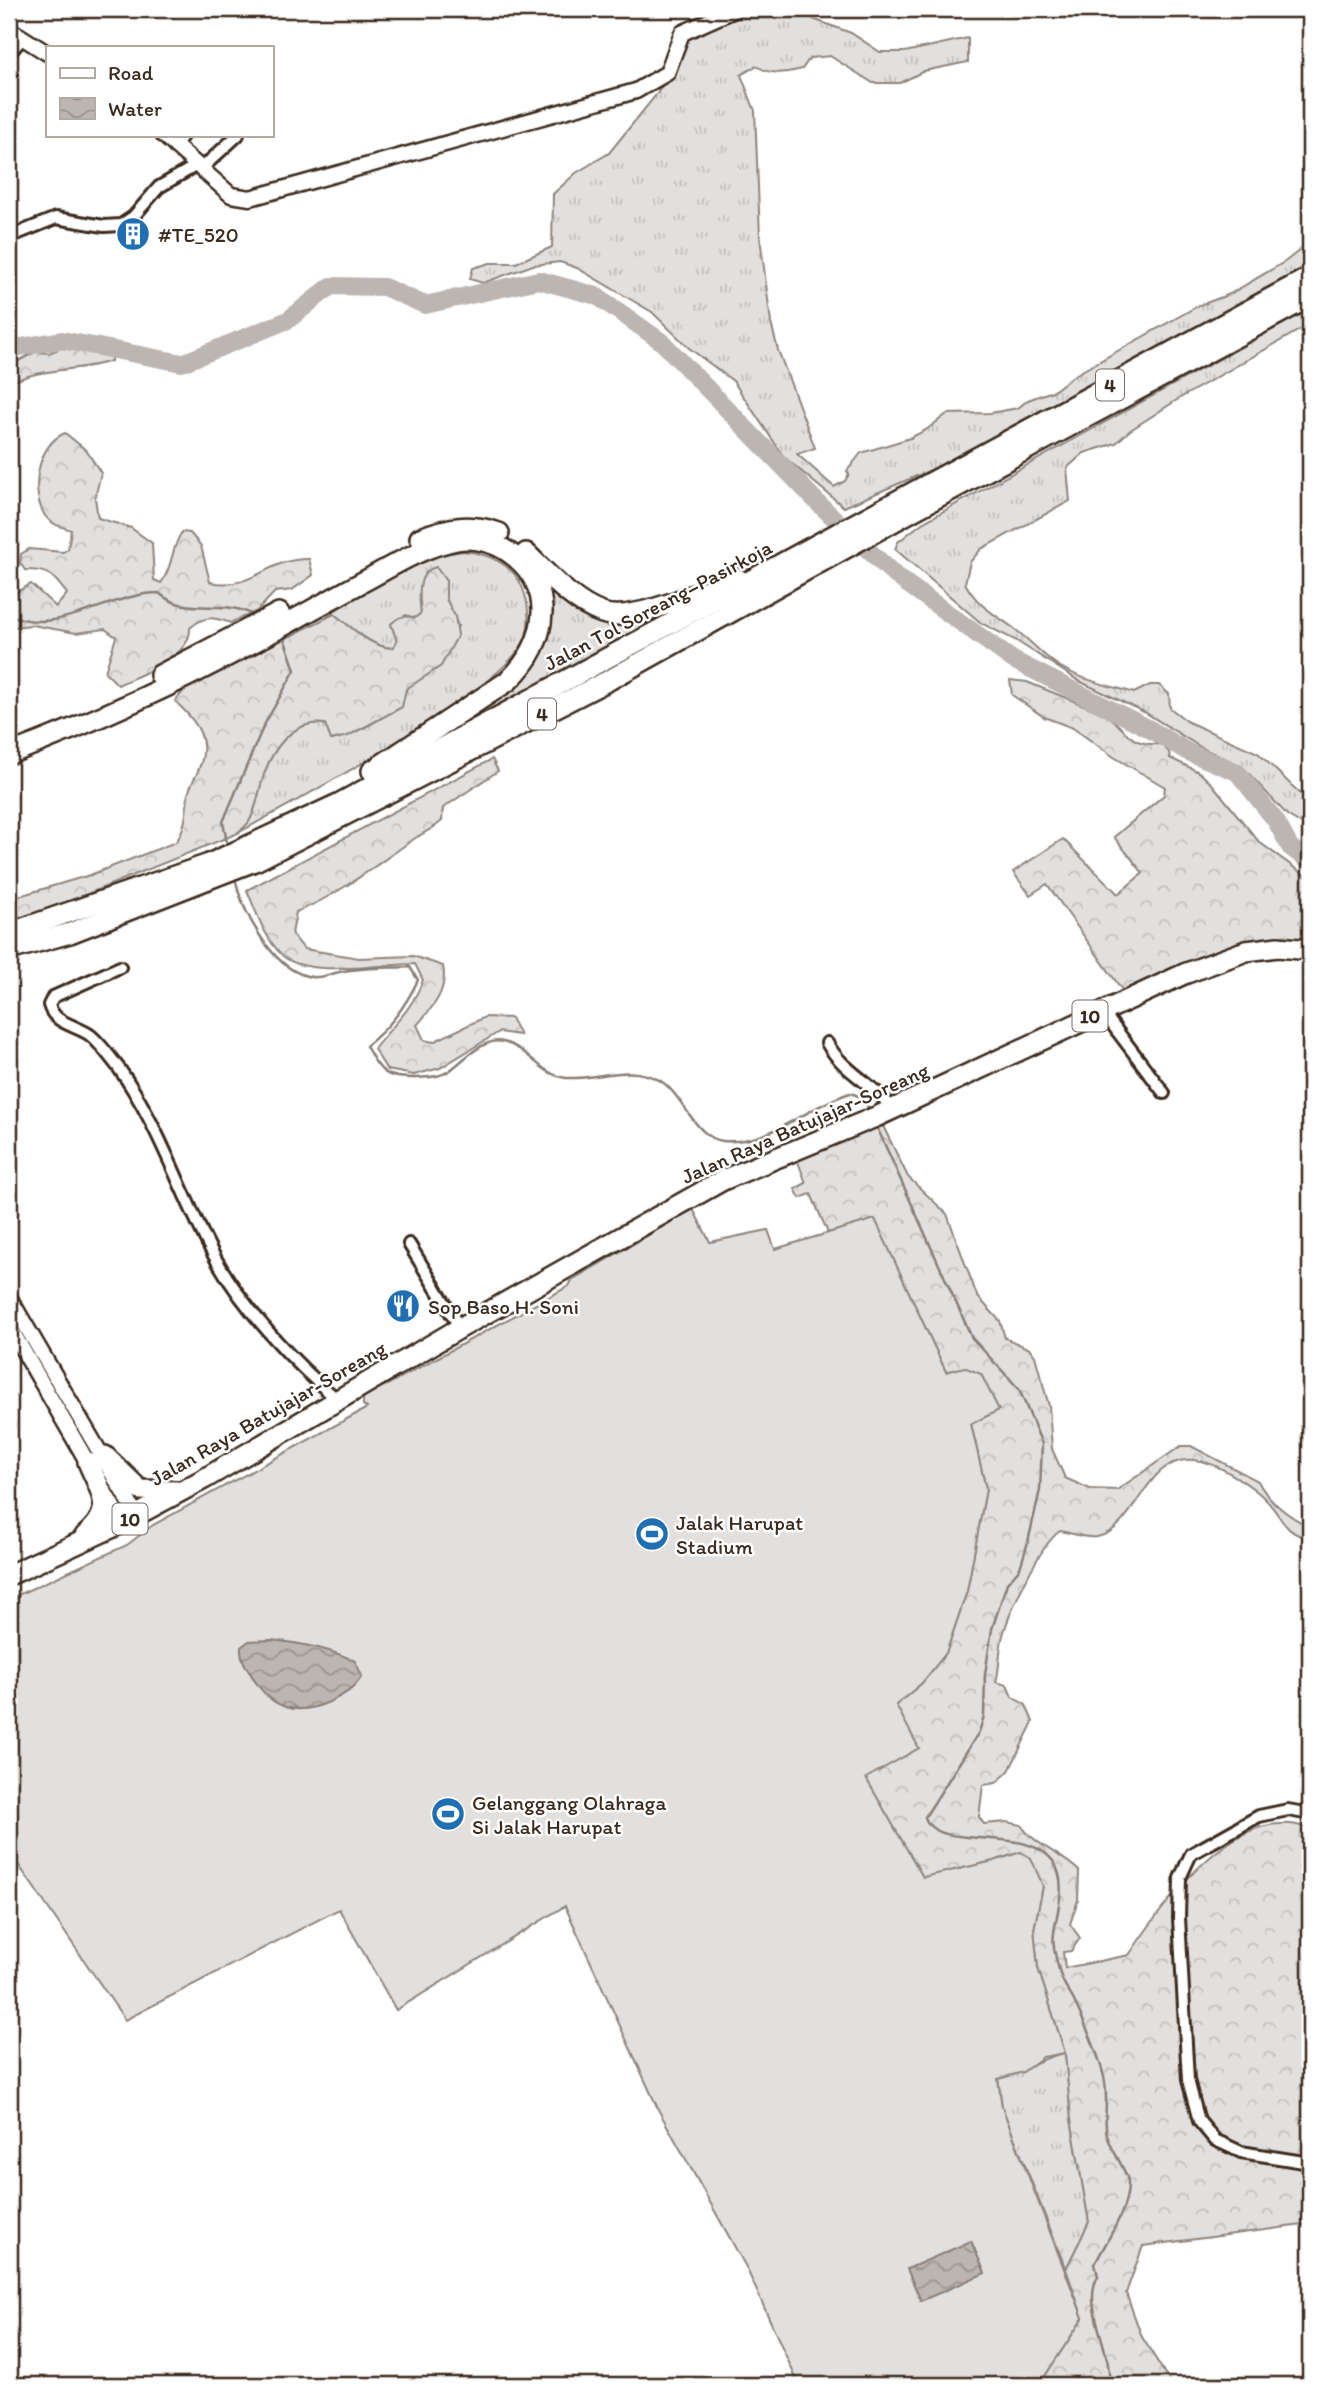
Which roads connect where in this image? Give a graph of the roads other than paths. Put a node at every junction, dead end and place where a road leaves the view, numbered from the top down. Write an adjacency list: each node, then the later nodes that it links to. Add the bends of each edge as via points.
1 (736, 9): 8 (street, via 682,33 667,73 636,91 250,198 231,195)
2 (9, 29): 3 (street)
3 (22, 39): 4 (street); 5 (street)
4 (46, 52)
5 (9, 53)
6 (237, 136): 8 (street)
7 (179, 141): 8 (street)
8 (200, 167): 9 (street, via 159,187 121,225 56,218)
9 (9, 237)
10 (1310, 277): 12 (highway, Jalan Tol Soreang–Pasirkoja / 4)
11 (1310, 297): 12 (highway, Jalan Tol Soreang–Pasirkoja / 4)
12 (913, 502): 13 (highway, Jalan Tol Soreang–Pasirkoja / 4)
13 (818, 554): 14 (highway, Jalan Tol Soreang–Pasirkoja / 4); 19 (highway, Jalan Tol Soreang–Pasirkoja / 4, via 609,680)
14 (782, 564): 15 (highway, via 648,611 604,614 581,603 500,533 453,527 421,537); 19 (highway, Jalan Tol Soreang–Pasirkoja / 4)
15 (294, 612): 16 (highway); 19 (highway, via 415,554 458,540 504,548 532,576 543,606 536,645 508,681)
16 (245, 639): 17 (highway); 18 (highway, via 97,719)
17 (9, 745)
18 (9, 756)
19 (252, 848): 20 (highway)
20 (211, 868): 21 (highway); 22 (highway, via 70,933)
21 (9, 933)
22 (9, 950)
23 (1310, 950): 25 (highway, Jalan Raya Batujajar-Soreang / 10, via 1246,951)
24 (120, 967): 33 (street, via 53,997 51,1011 91,1036 119,1068 218,1262 271,1331)
25 (1102, 1011): 27 (street); 28 (highway, Jalan Raya Batujajar-Soreang / 10)
26 (827, 1043): 28 (street, via 838,1060 874,1087)
27 (1164, 1093)
28 (878, 1116): 32 (highway, Jalan Raya Batujajar-Soreang / 10, via 723,1180)
29 (410, 1244): 32 (street)
30 (9, 1297): 34 (street)
31 (9, 1326): 34 (street)
32 (460, 1328): 33 (highway, Jalan Raya Batujajar-Soreang / 10)
33 (339, 1401): 35 (highway, Jalan Raya Batujajar-Soreang / 10)
34 (96, 1459): 35 (highway, via 140,1490); 36 (street); 37 (highway, via 104,1513 99,1524)
35 (182, 1490): 36 (highway, Jalan Raya Batujajar-Soreang / 10)
36 (130, 1519): 37 (highway, Jalan Raya Batujajar-Soreang / 10)
37 (76, 1543): 38 (highway, Jalan Raya Batujajar-Soreang / 10)
38 (9, 1575)
39 (1310, 1814): 40 (street, via 1288,1810 1259,1816 1191,1854 1180,1878 1179,1918 1188,2080 1199,2121 1215,2140 1241,2152)
40 (1310, 2163)

